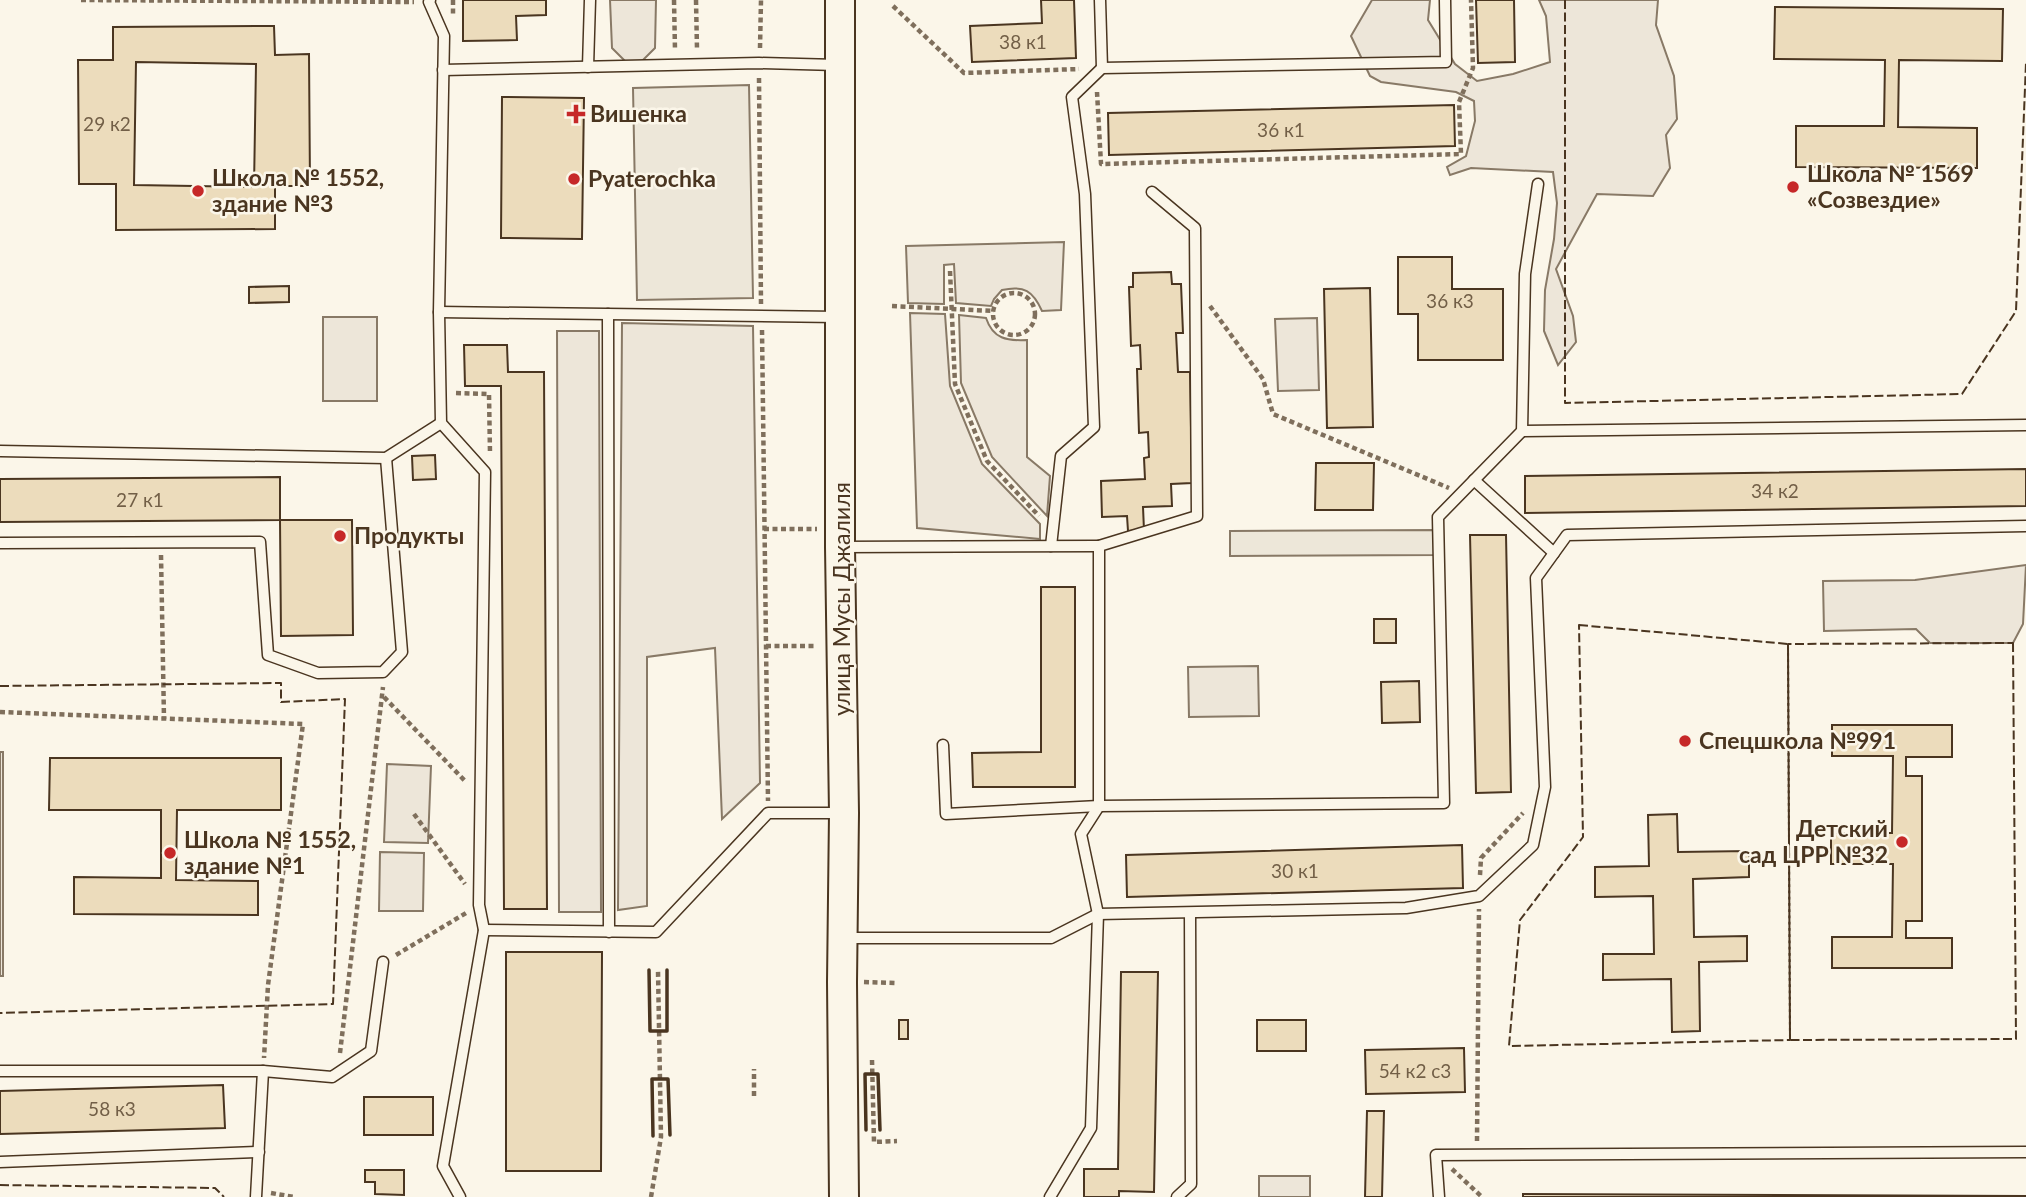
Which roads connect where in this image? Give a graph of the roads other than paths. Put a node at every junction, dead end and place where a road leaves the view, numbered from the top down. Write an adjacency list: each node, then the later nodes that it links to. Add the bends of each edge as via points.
1 (590, 0): 7 (lane)
2 (841, 0): 6 (main road, улица Мусы Джалиля)
3 (1100, 0): 8 (lane)
4 (1445, 0): 8 (lane, via 1446,62)
5 (430, 1): 9 (lane, via 443,36)
6 (840, 65): 7 (lane); 14 (main road, улица Мусы Джалиля)
7 (588, 67): 9 (lane)
8 (1102, 68): 23 (lane, via 1072,97 1085,194 1094,428 1061,456)
9 (443, 70): 12 (lane)
10 (1538, 184): 17 (lane, via 1525,274)
11 (1152, 192): 24 (lane, via 1195,228 1197,516)
12 (439, 312): 13 (lane); 15 (lane)
13 (608, 314): 14 (lane); 33 (lane)
14 (842, 318): 25 (main road, улица Мусы Джалиля)
15 (441, 423): 19 (lane); 32 (lane, via 485,472 479,905)
16 (2026, 425): 17 (lane)
17 (1522, 431): 20 (lane)
18 (0, 451): 19 (lane)
19 (386, 458): 22 (lane, via 402,652 383,672 318,673 268,655 260,542)
20 (1474, 480): 26 (lane); 28 (lane, via 1437,517 1444,803)
21 (2026, 526): 26 (lane, via 1567,535)
22 (0, 543)
23 (1051, 546): 24 (lane); 25 (lane)
24 (1099, 546): 28 (lane)
25 (840, 547): 29 (main road, улица Мусы Джалиля)
26 (1554, 553): 30 (lane, via 1536,578 1545,787 1533,845 1479,897 1406,908)
27 (943, 745): 28 (lane, via 946,814)
28 (1099, 806): 31 (lane, via 1081,834)
29 (844, 813): 33 (lane, via 768,813 656,933); 34 (main road, улица Мусы Джалиля)
30 (1190, 913): 31 (lane); 45 (lane, via 1191,1184)
31 (1098, 914): 34 (lane, via 1051,937); 44 (lane, via 1091,1128)
32 (484, 930): 33 (lane); 42 (lane, via 443,1166)
33 (609, 932)
34 (842, 938): 43 (main road, улица Мусы Джалиля)
35 (383, 962): 36 (lane, via 371,1051 332,1077)
36 (263, 1071): 37 (lane); 38 (lane)
37 (0, 1072)
38 (259, 1152): 40 (lane); 41 (lane)
39 (2026, 1152): 46 (lane, via 1436,1155)
40 (0, 1162)
41 (257, 1194)
42 (460, 1197)
43 (844, 1197)
44 (1050, 1197)
45 (1177, 1197)
46 (1439, 1197)

